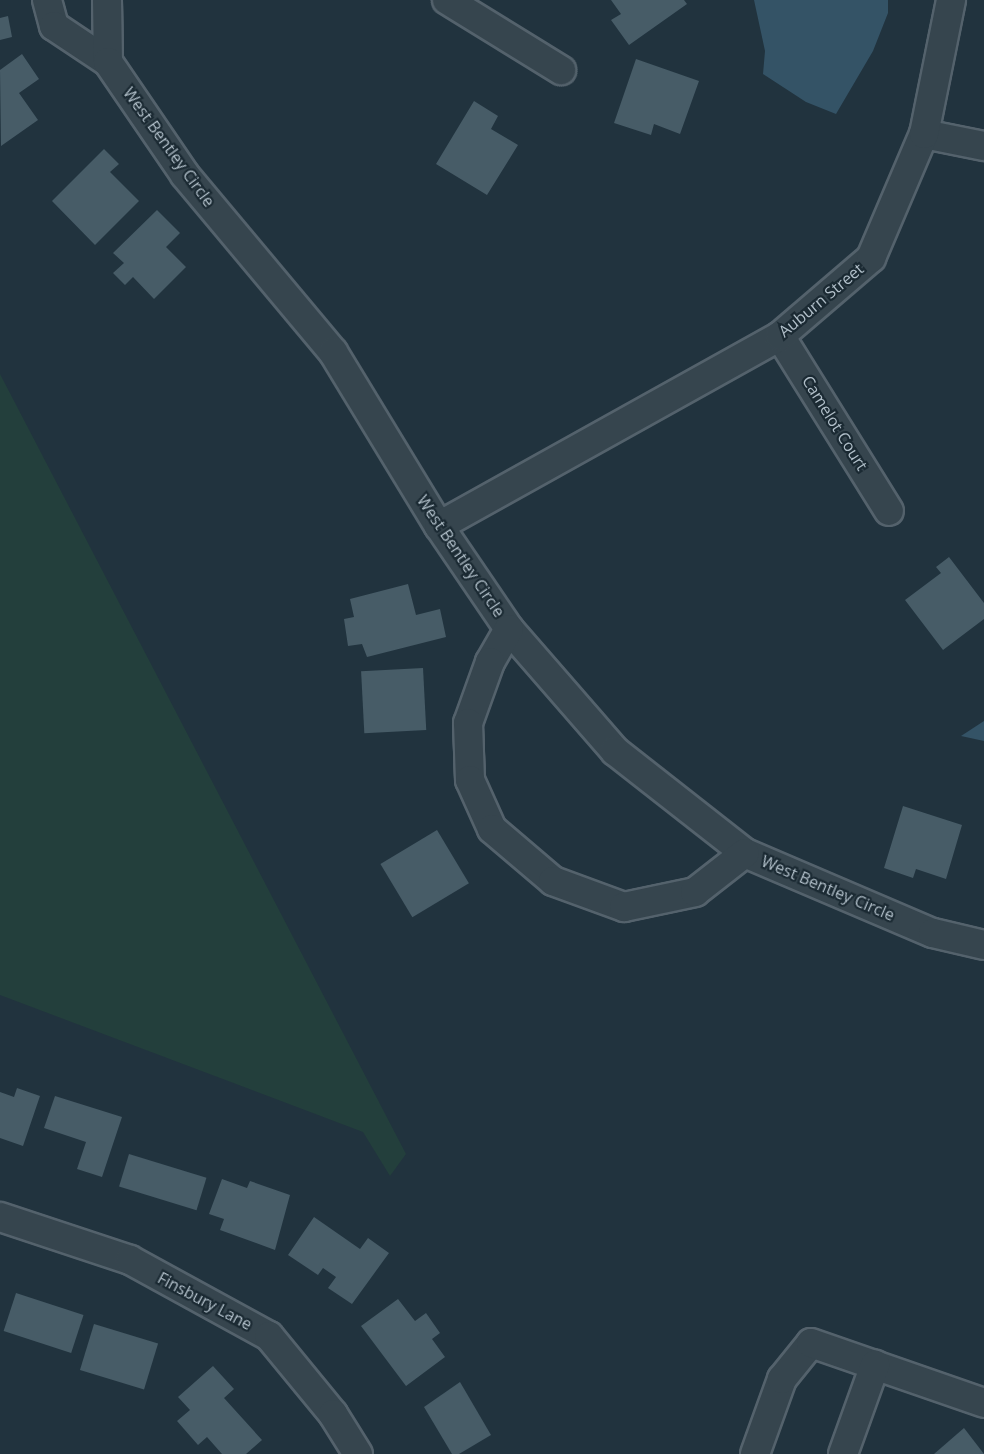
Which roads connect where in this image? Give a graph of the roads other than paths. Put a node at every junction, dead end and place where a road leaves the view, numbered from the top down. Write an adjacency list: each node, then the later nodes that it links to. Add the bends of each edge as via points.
1 (47, 0): 5 (street, via 54,26)
2 (107, 0): 5 (street)
3 (447, 0): 6 (street)
4 (951, 0): 7 (street, Auburn Street)
5 (108, 62): 11 (street, West Bentley Circle, via 185,175 333,352)
6 (561, 69)
7 (924, 134): 8 (street); 9 (street, Auburn Street, via 871,258)
8 (984, 146)
9 (780, 336): 10 (street, Camelot Court); 11 (street, Auburn Street)
10 (889, 511)
11 (439, 526): 12 (street, West Bentley Circle)
12 (509, 629): 13 (street, West Bentley Circle, via 615,752); 13 (street, via 490,662 468,723 470,780 492,829 553,881 624,907 695,892)
13 (745, 853): 14 (street, West Bentley Circle, via 933,933)
14 (984, 945)
15 (0, 1217): 18 (street, Finsbury Lane, via 130,1260 269,1336 333,1414)
16 (875, 1365): 17 (street); 19 (street, via 811,1343 782,1379); 20 (street)
17 (984, 1403)
18 (358, 1454)
19 (755, 1454)
20 (843, 1454)

